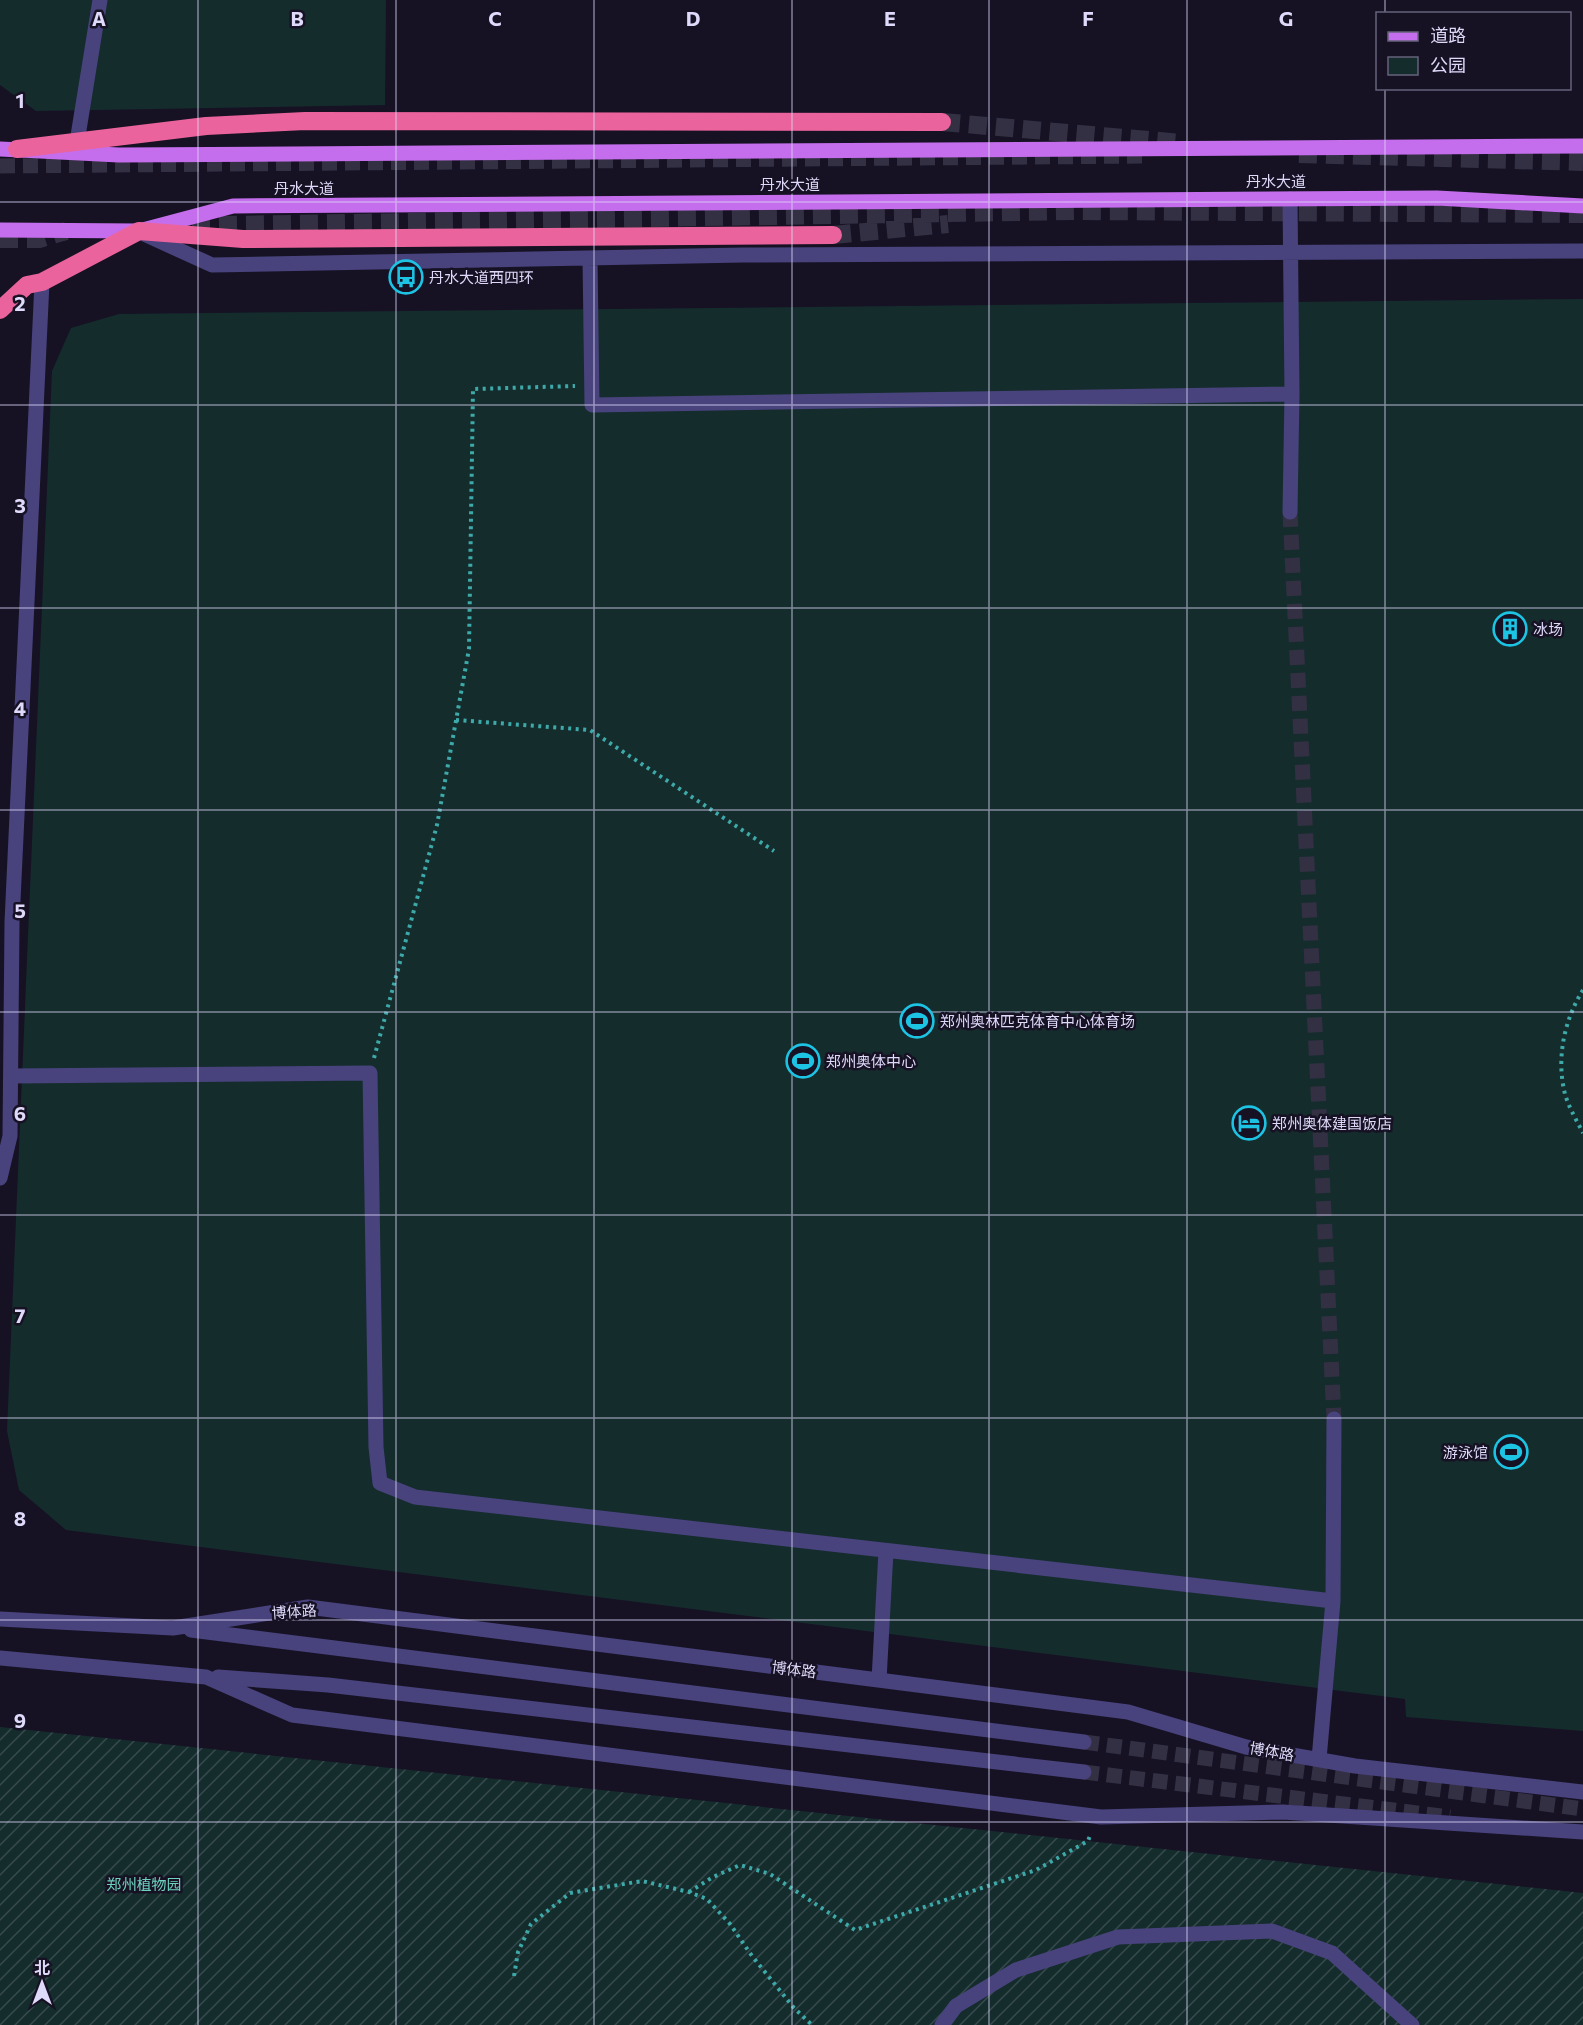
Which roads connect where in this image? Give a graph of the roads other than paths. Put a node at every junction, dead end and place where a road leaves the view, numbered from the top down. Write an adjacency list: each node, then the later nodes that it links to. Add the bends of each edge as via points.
1 (100, 0): 3 (street)
2 (942, 122): 3 (highway, via 305,121 206,126)
3 (77, 142): 5 (highway)
4 (1583, 146): 5 (main road, via 131,154)
5 (8, 149)
6 (1290, 199): 7 (main road, 丹水大道, via 1437,198); 9 (main road, 丹水大道, via 233,206); 12 (street)
7 (1583, 206)
8 (0, 230): 9 (main road, 丹水大道)
9 (139, 231): 10 (highway, via 243,239); 13 (street, via 212,265); 14 (highway)
10 (833, 235)
11 (1583, 251): 12 (street)
12 (1291, 252): 13 (street); 16 (street)
13 (590, 258): 16 (street, via 592,405)
14 (42, 282): 15 (highway, via 27,285); 18 (street, via 12,922)
15 (0, 309)
16 (1292, 394): 17 (street)
17 (1290, 512)
18 (11, 1076): 19 (street, via 10,1136); 21 (street, via 370,1073 376,1447 380,1483 415,1497)
19 (0, 1178)
20 (1334, 1419): 22 (street)
21 (886, 1551): 22 (street); 27 (street)
22 (1333, 1601): 29 (street)
23 (0, 1619): 24 (street, 博体路)
24 (173, 1628): 27 (street, 博体路, via 308,1607); 28 (street)
25 (0, 1658): 26 (street)
26 (206, 1677): 30 (street, via 328,1684); 32 (street, via 292,1715 1096,1816 1283,1812)
27 (879, 1680): 29 (street, 博体路, via 1128,1712 1246,1747)
28 (1083, 1742)
29 (1318, 1759): 31 (street, 博体路)
30 (1083, 1772)
31 (1583, 1792)
32 (1583, 1832)
33 (942, 2025): 34 (street, via 957,2006 1016,1970 1118,1937 1272,1931 1332,1953)
34 (1412, 2025)

